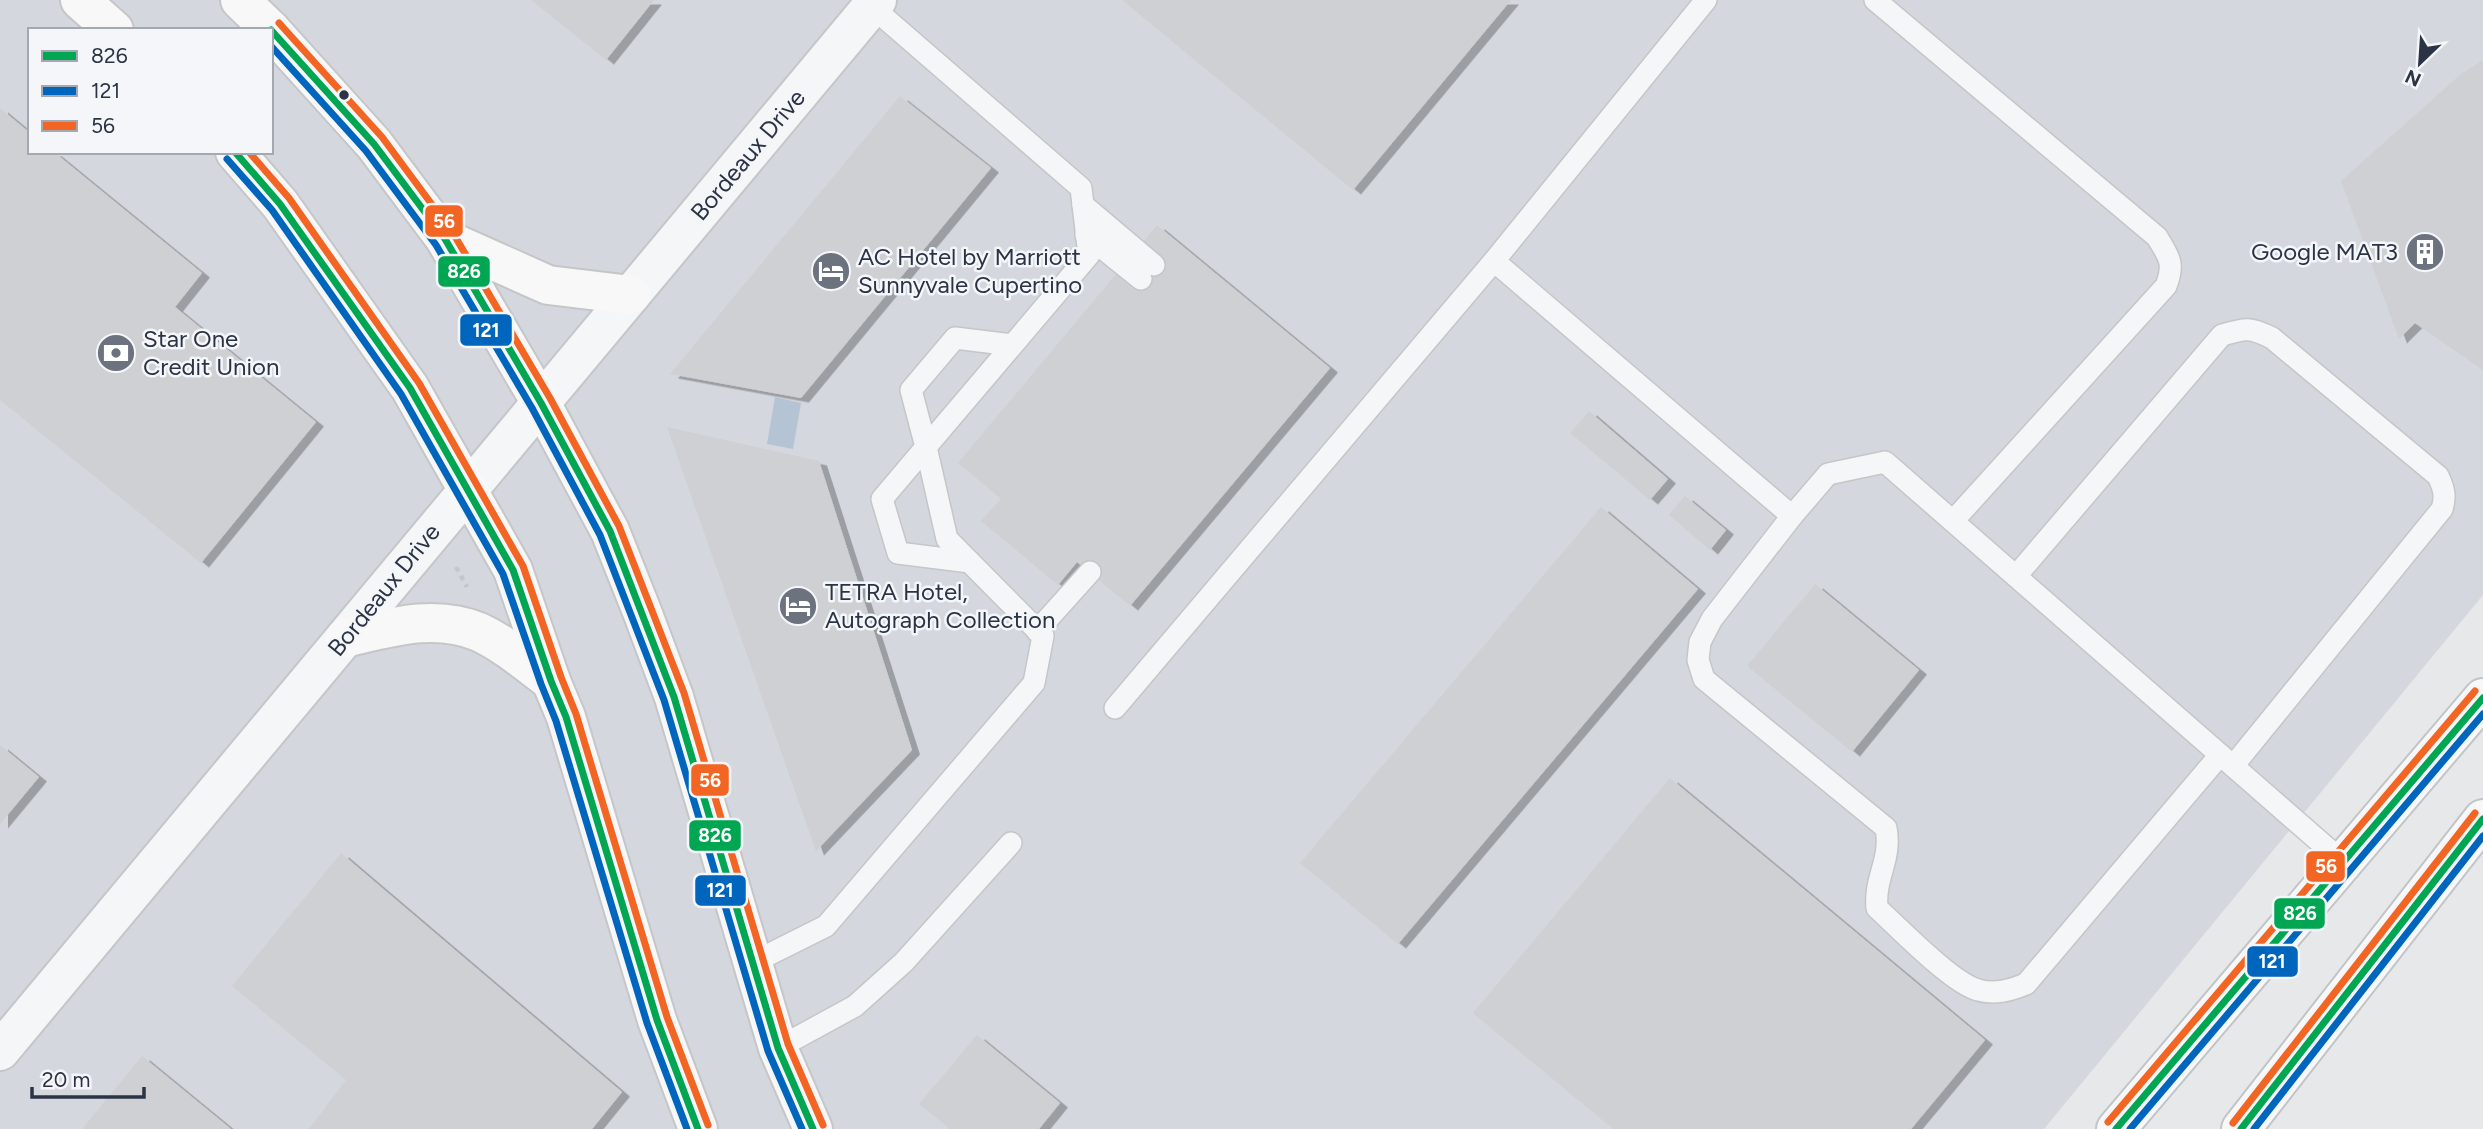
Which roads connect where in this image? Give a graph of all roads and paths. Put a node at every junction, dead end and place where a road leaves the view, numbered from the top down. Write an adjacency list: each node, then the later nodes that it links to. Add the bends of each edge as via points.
1 (80, 0): 6 (main road)
2 (240, 0): 7 (main road)
3 (1706, 0): 13 (lane)
4 (1875, 0): 20 (lane, via 2157,237 2172,271 2166,286)
5 (874, 3): 10 (lane, via 1081,188); 14 (street, Bordeaux Drive)
6 (112, 28)
7 (269, 28)
8 (273, 32): 12 (main road, via 374,144)
9 (237, 154): 18 (main road, via 344,292 410,388)
10 (1083, 205): 11 (lane); 11 (lane, via 1148,272)
11 (1086, 235): 15 (lane, via 1089,255)
12 (445, 239): 14 (main road, via 548,285); 16 (main road)
13 (1494, 261): 19 (lane); 30 (lane)
14 (631, 295): 16 (street, Bordeaux Drive)
15 (1012, 345): 17 (lane); 17 (lane, via 956,338 911,390)
16 (541, 403): 18 (street, Bordeaux Drive); 35 (main road, via 610,531 643,614 678,710)
17 (926, 447): 21 (lane, via 947,539); 21 (lane, via 882,499 898,553)
18 (469, 488): 27 (street, Bordeaux Drive); 28 (main road, via 513,570)
19 (1792, 516): 20 (lane, via 1828,474 1885,462); 31 (lane, via 1712,619 1700,642 1698,660 1704,679 1886,828 1889,844 1875,892 1877,908 1960,982 1996,992 2026,984)
20 (1953, 521): 24 (lane)
21 (970, 562): 26 (lane)
22 (456, 568): 25 (path)
23 (1090, 572): 26 (lane)
24 (2016, 576): 31 (lane); 31 (lane, via 2222,335 2239,330 2253,328 2272,338 2438,476 2445,499 2442,509)
25 (467, 586)
26 (1037, 631): 35 (lane, via 1043,636 1034,682 826,926)
27 (345, 638): 28 (main road, via 401,624 454,626 477,631); 37 (street, Bordeaux Drive)
28 (551, 681): 38 (main road, via 566,717 657,1020)
29 (2483, 698): 34 (main road)
30 (1115, 708)
31 (2227, 760): 34 (lane)
32 (2483, 819): 41 (main road)
33 (1011, 843): 36 (lane, via 904,962 855,1006)
34 (2343, 862): 40 (main road)
35 (752, 963): 36 (main road)
36 (778, 1048): 39 (main road)
37 (0, 1051)
38 (698, 1129)
39 (813, 1129)
40 (2116, 1129)
41 (2241, 1129)

